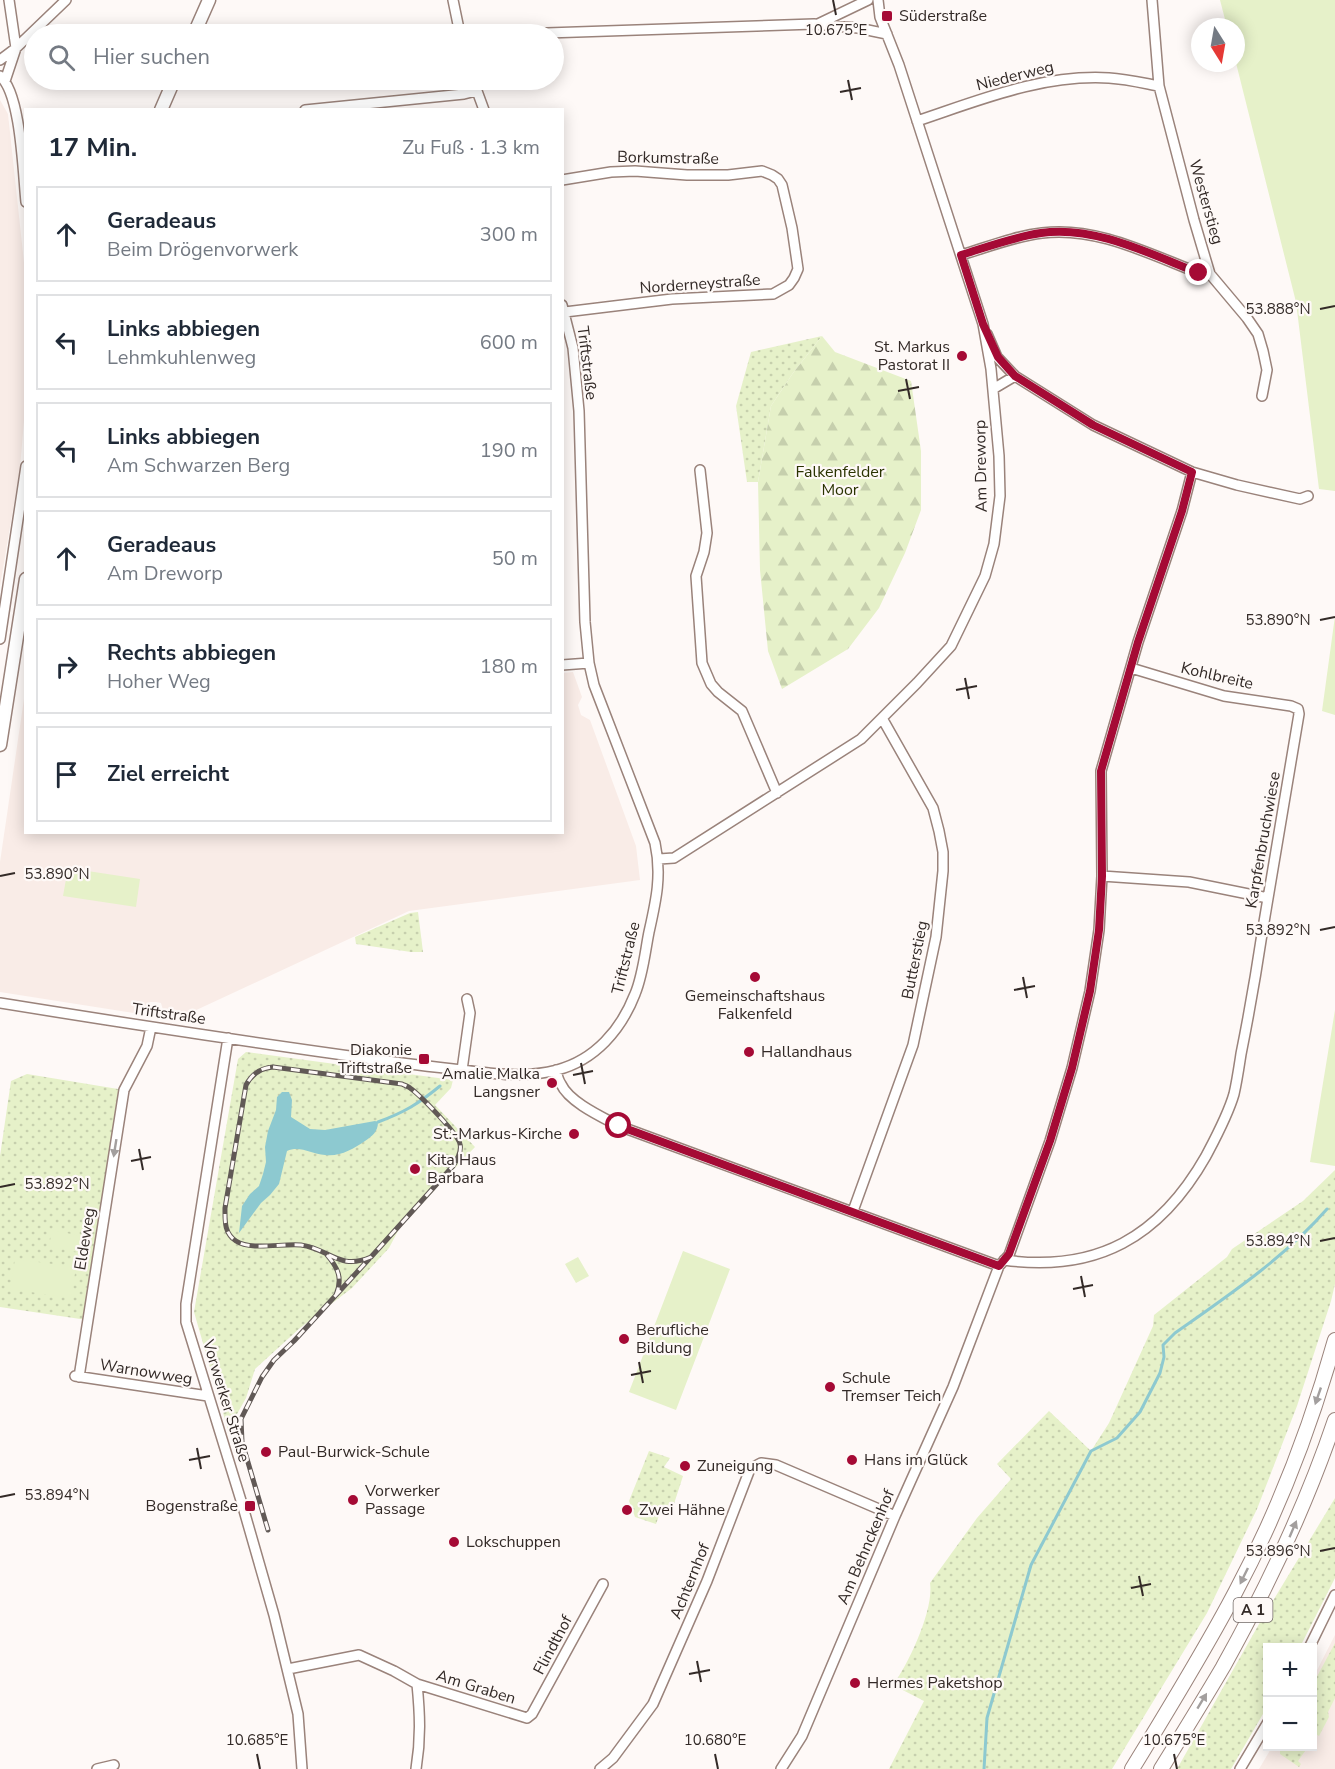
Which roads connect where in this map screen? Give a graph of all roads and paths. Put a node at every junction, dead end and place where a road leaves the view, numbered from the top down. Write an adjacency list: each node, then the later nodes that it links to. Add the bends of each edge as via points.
1 (9, 0): 15 (street)
2 (66, 0): 8 (street)
3 (209, 0): 9 (main road)
4 (453, 0): 10 (street)
5 (868, 0): 11 (street)
6 (878, 0): 13 (street, Am Dreworp)
7 (1152, 0): 18 (street, Westerstieg)
8 (41, 24)
9 (198, 24)
10 (458, 24)
11 (816, 25): 12 (street); 13 (street)
12 (564, 33)
13 (887, 34): 24 (street, Am Dreworp)
14 (24, 40): 15 (street)
15 (16, 48): 16 (street); 17 (street)
16 (0, 60)
17 (3, 79): 27 (street, via 16,112)
18 (1159, 86): 24 (street, Niederweg, via 1110,78 1047,81); 29 (street, Westerstieg)
19 (170, 90): 21 (main road)
20 (476, 91): 22 (street); 23 (street)
21 (162, 108)
22 (324, 108)
23 (482, 108)
24 (917, 121): 28 (street, Am Dreworp)
25 (772, 175): 26 (street, Borkumstraße, via 762,171 728,175 619,172); 30 (street, Norderneystraße, via 782,185 797,257 794,278 784,288 773,294)
26 (564, 180)
27 (24, 184)
28 (961, 255): 29 (street, via 1015,238 1065,231 1092,234); 31 (street, Am Dreworp)
29 (1210, 274): 34 (street, Westerstieg, via 1258,334 1267,370)
30 (564, 308): 41 (street, Triftstraße, via 573,348 579,411)
31 (983, 324): 32 (street, via 998,357); 33 (street, Am Dreworp)
32 (1015, 376): 33 (street); 36 (street, via 1093,425)
33 (993, 389): 45 (street, Am Dreworp, via 1000,496 985,576 951,646)
34 (1262, 396)
35 (700, 470): 47 (street, via 707,533 696,576 702,663 711,684 742,711)
36 (1192, 472): 38 (street, via 1300,499); 43 (street, Am Behnckenhof)
37 (24, 479): 40 (street)
38 (1308, 496)
39 (24, 592): 46 (main road)
40 (0, 639)
41 (589, 663): 42 (street); 48 (street, Triftstraße)
42 (564, 665)
43 (1131, 668): 44 (street, Kohlbreite, via 1224,696); 49 (street, Am Behnckenhof, via 1101,771)
44 (1298, 709): 50 (street, Karpfenbruchwiese)
45 (882, 718): 47 (street, Am Dreworp, via 861,739); 57 (street, Butterstieg, via 933,808 943,852 942,882 936,937 913,1045)
46 (0, 745)
47 (777, 793): 48 (street, Am Dreworp, via 674,858)
48 (659, 859): 56 (street, Triftstraße, via 650,927 636,993 629,1008 611,1037 594,1052)
49 (1102, 876): 50 (street, via 1189,882); 58 (street, Am Behnckenhof, via 1090,991 1072,1068 1009,1254)
50 (1268, 898): 58 (street, Karpfenbruchwiese, via 1233,1095 1194,1177 1153,1223 1116,1247 1076,1261)
51 (467, 999): 55 (street, via 470,1013)
52 (0, 1003): 53 (street, Triftstraße)
53 (151, 1027): 54 (street, Triftstraße); 60 (street, Eldeweg, one-way to 60, via 147,1046 124,1090)
54 (228, 1038): 55 (street, Triftstraße); 61 (street, Vorwerker Straße, via 186,1304 186,1322)
55 (462, 1070): 56 (street, Triftstraße, via 513,1075)
56 (556, 1070): 57 (street, Karpfenbruchwiese, via 566,1091 619,1126)
57 (853, 1211): 58 (street, Karpfenbruchwiese)
58 (1001, 1263): 63 (street, Am Behnckenhof, via 953,1387)
59 (1335, 1340): 77 (highway, A 1, one-way to 77, via 1302,1443 1238,1589)
60 (83, 1354): 61 (street, Warnowweg, via 77,1376)
61 (208, 1396): 67 (street, Vorwerker Straße)
62 (1335, 1420): 78 (highway, A 1, one-way to 62, via 1260,1598 1292,1530)
63 (895, 1516): 75 (street, Achternhof, via 776,1465 761,1463 750,1469 653,1704 613,1758); 76 (street, Am Behnckenhof, via 802,1736)
64 (603, 1584): 69 (street, Flindthof)
65 (1335, 1595): 66 (street)
66 (1311, 1643)
67 (288, 1669): 68 (street, via 359,1655); 73 (street, Vorwerker Straße, via 298,1714)
68 (417, 1684): 69 (street, Am Graben); 74 (street, via 421,1715)
69 (527, 1718)
70 (1263, 1730): 79 (street)
71 (114, 1765): 72 (street)
72 (96, 1769)
73 (302, 1769)
74 (416, 1769)
75 (600, 1769)
76 (781, 1769)
77 (1132, 1769)
78 (1161, 1769)
79 (1240, 1769)

